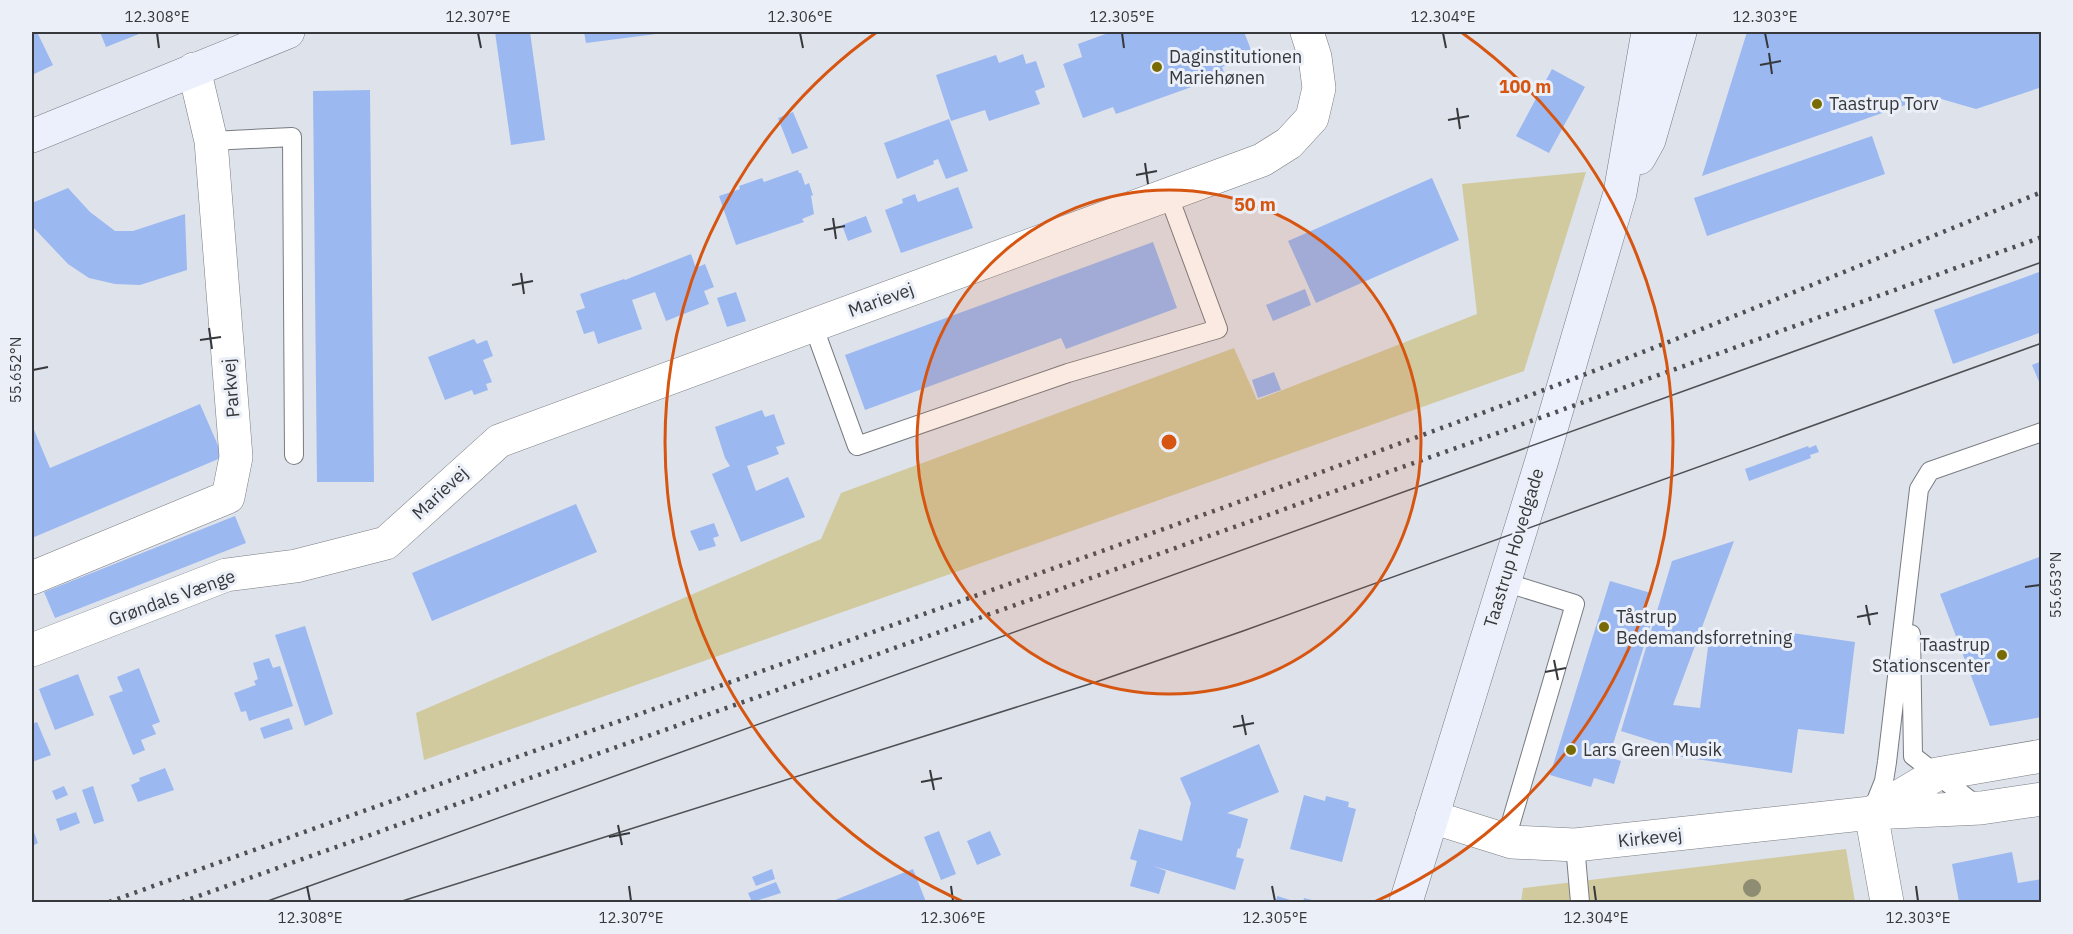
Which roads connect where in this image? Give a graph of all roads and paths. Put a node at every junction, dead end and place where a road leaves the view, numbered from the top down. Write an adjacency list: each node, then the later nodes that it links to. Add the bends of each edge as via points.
1 (288, 32): 5 (street)
2 (1307, 32): 9 (street, Marievej, via 1319,88 1312,118 1289,143 1262,160)
3 (1648, 32): 8 (street, Taastrup Hovedgade)
4 (1680, 32): 8 (street, Taastrup Hovedgade, via 1649,140)
5 (194, 69): 6 (street); 7 (street, Parkvej)
6 (32, 136)
7 (211, 141): 12 (lane, via 292,137); 15 (street, Parkvej, via 236,457 228,497)
8 (1620, 193): 16 (street, Taastrup Hovedgade)
9 (1168, 195): 10 (street, Marievej); 10 (lane, via 1218,329 1068,373 857,446)
10 (813, 325): 13 (street, Marievej, via 499,441)
11 (2042, 432): 14 (lane, via 1930,471 1919,489)
12 (294, 455)
13 (386, 543): 17 (street, Grøndals Vænge, via 296,566 226,574)
14 (1910, 560): 19 (lane, via 1913,756); 22 (lane, via 1887,762)
15 (32, 578)
16 (1504, 582): 23 (street, Taastrup Hovedgade); 24 (lane, via 1575,604 1509,829)
17 (32, 650)
18 (2042, 756): 19 (street, Kirkevej)
19 (1937, 774): 21 (lane); 22 (street, Kirkevej)
20 (2042, 799): 21 (street, Kirkevej)
21 (1981, 808): 22 (street, Kirkevej)
22 (1871, 813): 25 (street, Kirkevej); 28 (street)
23 (1432, 817): 24 (street, Kirkevej); 26 (street, Taastrup Hovedgade)
24 (1512, 842): 25 (street, Kirkevej)
25 (1575, 845): 27 (lane)
26 (1406, 903)
27 (1580, 903)
28 (1887, 903)

